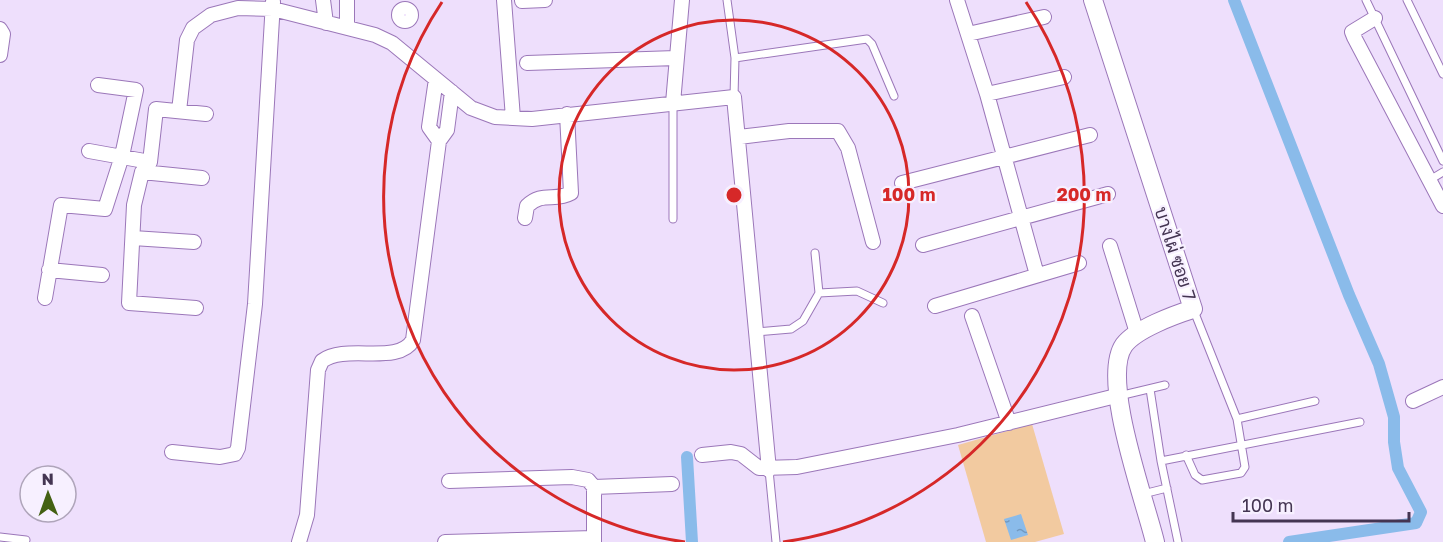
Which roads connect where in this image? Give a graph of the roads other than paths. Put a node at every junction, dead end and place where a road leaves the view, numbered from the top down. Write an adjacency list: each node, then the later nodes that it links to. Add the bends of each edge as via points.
1 (323, 0): 16 (street)
2 (346, 0): 17 (street)
3 (504, 0): 37 (street)
4 (545, 0): 11 (street)
5 (682, 0): 22 (street)
6 (727, 0): 23 (lane)
7 (957, 0): 19 (street)
8 (1093, 0): 70 (street, บางไผ่ ซอย 7)
9 (1366, 0): 15 (lane)
10 (1407, 0): 25 (lane)
11 (522, 1)
12 (273, 4): 16 (street); 34 (street, via 211,15 193,28); 84 (street, via 255,304 238,448 235,454 220,457)
13 (407, 10): 20 (street)
14 (1044, 17): 19 (street)
15 (1375, 18): 44 (lane); 48 (street, via 1352,32)
16 (326, 23): 17 (street)
17 (347, 26): 20 (street)
18 (0, 30): 21 (street)
19 (968, 34): 30 (street)
20 (392, 43): 27 (street)
21 (0, 55)
22 (676, 58): 24 (street); 33 (street)
23 (735, 58): 31 (lane, via 867,39); 32 (lane)
24 (527, 63)
25 (1443, 74)
26 (1064, 77): 30 (street)
27 (436, 79): 29 (street); 40 (street, via 429,127)
28 (98, 85): 42 (street, via 136,90)
29 (452, 92): 37 (street, via 471,108 495,117); 40 (street, via 447,130)
30 (987, 94): 43 (street)
31 (894, 96)
32 (734, 97): 33 (street); 39 (street)
33 (673, 103): 36 (street); 54 (lane)
34 (179, 111): 35 (street); 45 (street, via 156,109)
35 (206, 114)
36 (567, 114): 37 (street); 53 (street, via 571,193 535,198 527,206)
37 (513, 118)
38 (1090, 135): 43 (street)
39 (739, 137): 57 (street, via 838,131 848,148); 72 (street)
40 (439, 141): 97 (street, via 413,339 409,347 399,352 338,354 322,361 318,370 307,515)
41 (89, 151): 42 (street)
42 (122, 156): 45 (street); 62 (street, via 105,209 61,205)
43 (1003, 156): 49 (street); 52 (street)
44 (1443, 160)
45 (146, 167): 47 (street); 55 (street, via 134,205)
46 (1443, 172): 48 (lane)
47 (202, 178)
48 (1428, 182): 51 (street)
49 (902, 183)
50 (1108, 194): 52 (street)
51 (1443, 206)
52 (1021, 216): 58 (street); 64 (street)
53 (525, 218)
54 (673, 219)
55 (133, 238): 56 (street); 69 (street, via 129,303)
56 (194, 242)
57 (873, 242)
58 (922, 244)
59 (1110, 246): 73 (street)
60 (815, 253): 65 (lane)
61 (1079, 263): 64 (street)
62 (49, 270): 63 (street); 66 (street)
63 (102, 275)
64 (1037, 275): 68 (street)
65 (819, 293): 67 (lane, via 857,291); 72 (lane, via 798,326)
66 (45, 298)
67 (883, 303)
68 (935, 306)
69 (196, 308)
70 (1193, 309): 73 (street, บางไผ่ ซอย 7); 80 (lane)
71 (972, 316): 82 (street)
72 (756, 332): 88 (street)
73 (1137, 333): 77 (street, บางไผ่ ซอย 7, via 1119,354)
74 (1165, 386): 76 (lane)
75 (1443, 387): 79 (street)
76 (1150, 389): 77 (lane); 87 (lane)
77 (1116, 396): 82 (street); 93 (street, บางไผ่ ซอย 7)
78 (1315, 401): 80 (lane)
79 (1413, 401)
80 (1237, 419): 83 (lane)
81 (1360, 422): 83 (lane)
82 (1009, 423): 88 (street, via 822,463)
83 (1241, 444): 86 (lane); 86 (lane, via 1243,470 1202,480 1195,475)
84 (172, 452)
85 (702, 455): 88 (street, via 741,454 754,465)
86 (1186, 455): 87 (lane)
87 (1161, 461): 92 (lane)
88 (769, 470): 99 (lane)
89 (449, 481): 91 (street, via 581,477)
90 (672, 484): 91 (street)
91 (594, 487): 96 (street)
92 (1167, 488): 93 (lane); 101 (lane)
93 (1143, 494): 100 (street, บางไผ่ ซอย 7)
94 (0, 537): 95 (lane)
95 (26, 540)
96 (594, 540): 98 (street)
97 (299, 542)
98 (446, 542)
99 (776, 542)
100 (1155, 542)
101 (1178, 542)

